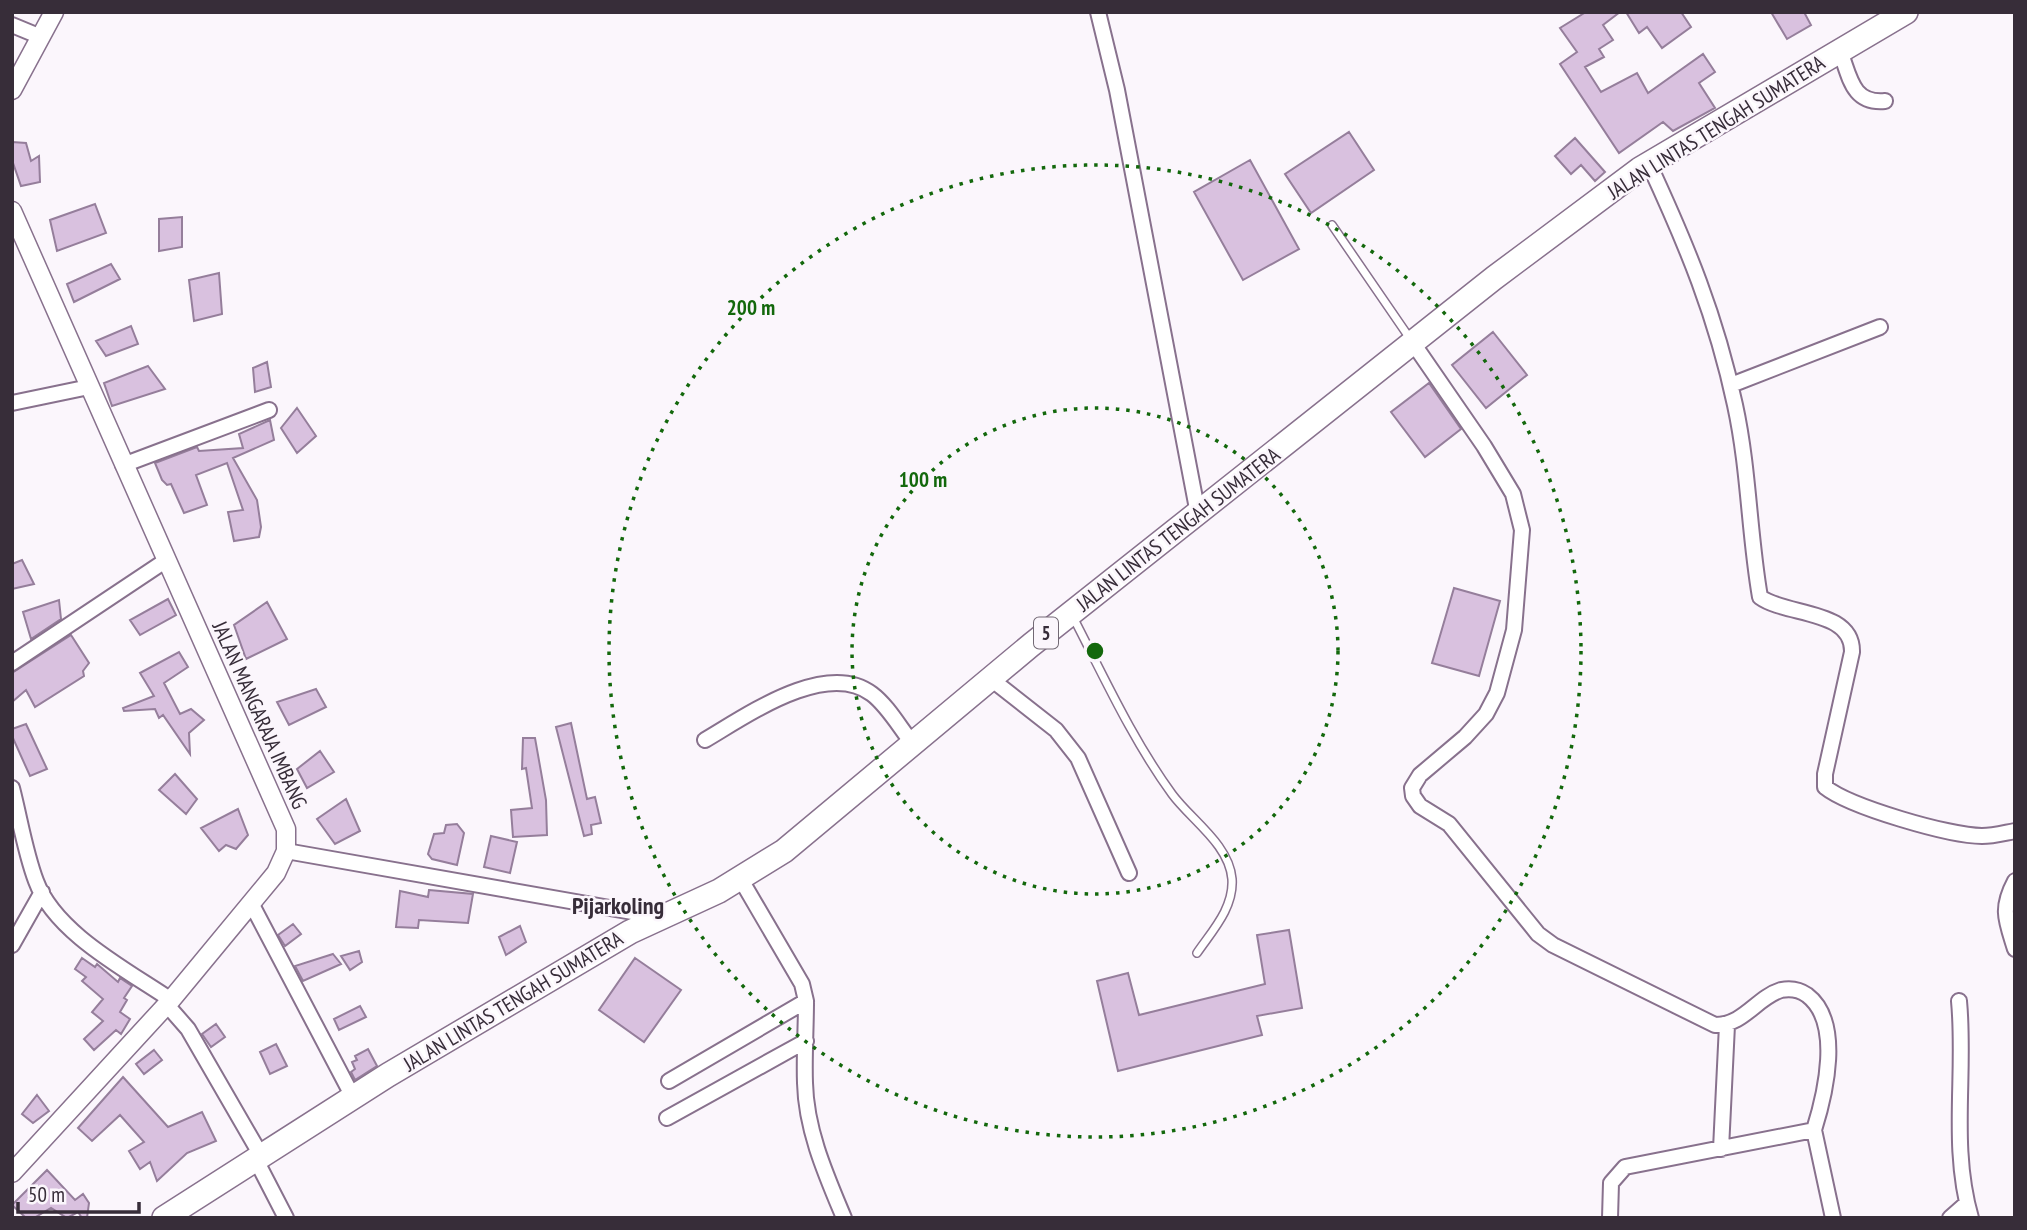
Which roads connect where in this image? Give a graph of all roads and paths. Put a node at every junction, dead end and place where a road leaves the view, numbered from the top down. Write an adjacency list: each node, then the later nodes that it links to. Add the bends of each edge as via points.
1 (54, 12): 5 (street)
2 (1098, 12): 19 (street)
3 (1906, 12): 6 (highway, JALAN LINTAS TENGAH SUMATERA / 5)
4 (12, 24): 5 (street)
5 (41, 37): 7 (street)
6 (1840, 51): 8 (street, via 1858,96 1871,102); 9 (highway, JALAN LINTAS TENGAH SUMATERA / 5)
7 (12, 90)
8 (1885, 101)
9 (1648, 164): 13 (highway, JALAN LINTAS TENGAH SUMATERA / 5); 14 (street, via 1712,309)
10 (12, 211): 15 (street, JALAN MANGARAJA IMBANG)
11 (1332, 225): 13 (lane)
12 (1880, 327): 14 (street)
13 (1413, 343): 19 (highway, JALAN LINTAS TENGAH SUMATERA / 5); 41 (street, via 1513,494 1522,530 1514,630 1497,693 1465,737 1420,775 1413,796 1420,806 1449,824 1545,940 1702,1021)
14 (1731, 385): 27 (street, via 1745,459 1760,597 1839,625 1851,641 1825,787 1894,816 1938,828 1984,836)
15 (89, 387): 16 (street); 18 (street, JALAN MANGARAJA IMBANG)
16 (12, 403)
17 (269, 410): 18 (street)
18 (123, 466): 20 (street, JALAN MANGARAJA IMBANG)
19 (1198, 514): 21 (highway, JALAN LINTAS TENGAH SUMATERA / 5)
20 (165, 561): 22 (street); 28 (street, JALAN MANGARAJA IMBANG, via 286,829)
21 (1071, 614): 23 (highway, JALAN LINTAS TENGAH SUMATERA / 5); 37 (lane, via 1138,743 1173,795 1228,860 1233,892 1225,913)
22 (12, 663)
23 (991, 679): 25 (highway, JALAN LINTAS TENGAH SUMATERA / 5); 29 (street, via 1056,730 1078,758)
24 (705, 740): 25 (street, via 774,700 819,684 843,682 874,695)
25 (912, 744): 30 (highway, JALAN LINTAS TENGAH SUMATERA / 5, via 784,851)
26 (12, 788): 32 (street)
27 (2015, 831)
28 (286, 851): 33 (street, via 276,873); 34 (street)
29 (1129, 873)
30 (740, 878): 34 (highway, JALAN LINTAS TENGAH SUMATERA / 5); 38 (street, via 802,984)
31 (2015, 881): 36 (street, via 2005,902)
32 (42, 892): 35 (street); 40 (street, via 66,926)
33 (251, 903): 40 (street); 44 (street)
34 (661, 917): 44 (highway, JALAN LINTAS TENGAH SUMATERA / 5)
35 (12, 946)
36 (2015, 949)
37 (1196, 953)
38 (806, 1001): 42 (street); 43 (street)
39 (1959, 1001): 50 (street, via 1958,1143)
40 (169, 1003): 48 (street); 49 (street)
41 (1727, 1025): 46 (street, via 1781,990 1799,990 1818,1006 1828,1051 1822,1105); 47 (street)
42 (806, 1041): 45 (street); 53 (street, via 809,1120)
43 (669, 1080)
44 (353, 1097): 48 (highway, JALAN LINTAS TENGAH SUMATERA / 5)
45 (667, 1118)
46 (1814, 1130): 47 (street); 55 (street)
47 (1721, 1149): 54 (street, via 1625,1167 1611,1184)
48 (259, 1159): 51 (highway, JALAN LINTAS TENGAH SUMATERA / 5); 52 (street)
49 (15, 1164)
50 (1969, 1211): 56 (street)
51 (164, 1218)
52 (286, 1218)
53 (844, 1218)
54 (1610, 1218)
55 (1833, 1218)
56 (1950, 1218)

